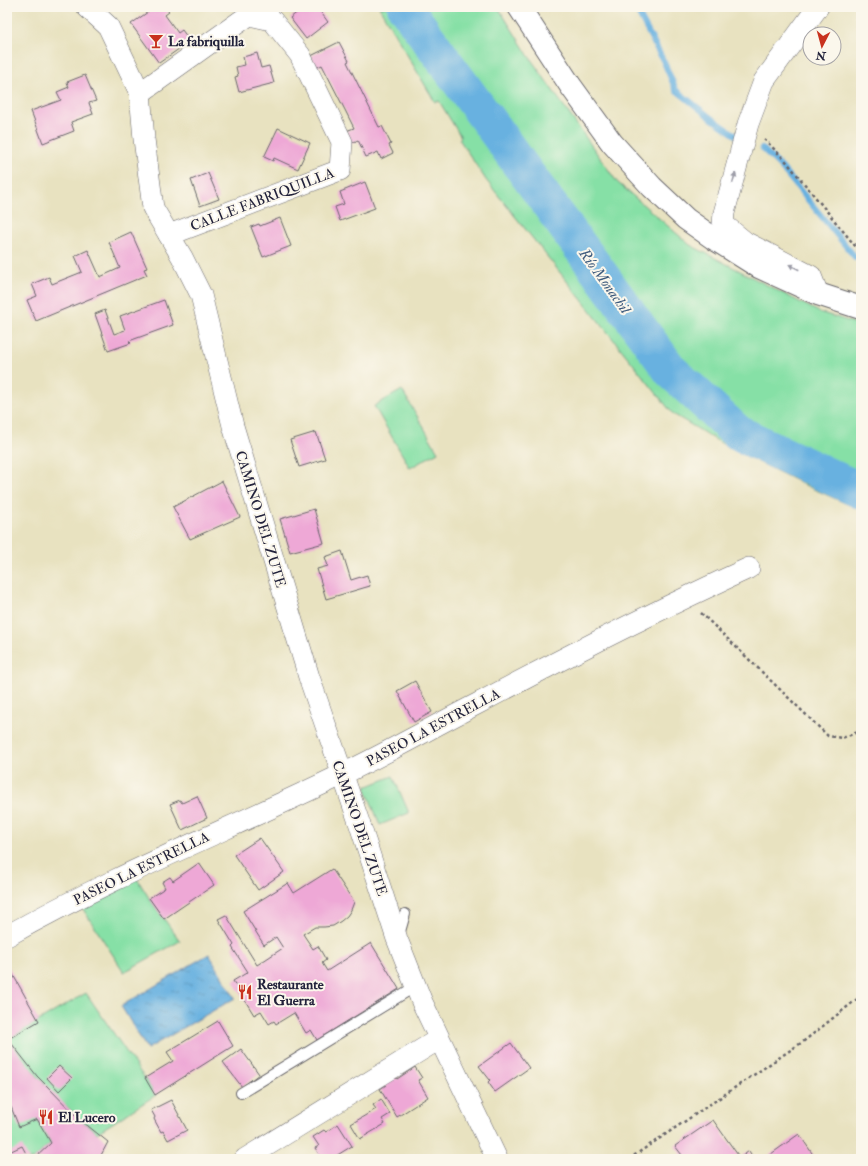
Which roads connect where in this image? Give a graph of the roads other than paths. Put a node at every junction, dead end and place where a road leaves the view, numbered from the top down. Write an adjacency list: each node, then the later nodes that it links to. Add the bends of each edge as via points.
1 (87, 7): 4 (street, CAMINO DEL ZUTE, via 108,26)
2 (519, 7): 6 (main road, via 612,143 652,187 686,219 713,238 759,267)
3 (818, 7): 6 (street, one-way to 3, via 810,276 745,242 723,224 748,124 764,81)
4 (140, 94): 5 (street, CAMINO DEL ZUTE, via 153,208); 5 (street, CALLE FABRIQUILLA, via 249,14 272,20 300,55 342,142 340,170)
5 (169, 235): 9 (street, CAMINO DEL ZUTE, via 201,295 233,426 309,677)
6 (818, 294): 7 (main road)
7 (861, 308)
8 (749, 568): 9 (street, PASEO LA ESTRELLA, via 554,663)
9 (342, 775): 11 (street, PASEO LA ESTRELLA, via 171,854); 12 (street, CAMINO DEL ZUTE)
10 (405, 914): 12 (lane)
11 (7, 936)
12 (397, 939): 13 (street, CAMINO DEL ZUTE)
13 (418, 998): 14 (street, CAMINO DEL ZUTE); 15 (lane)
14 (439, 1039): 16 (street); 17 (street, CAMINO DEL ZUTE)
15 (241, 1093)
16 (245, 1159)
17 (497, 1159)

